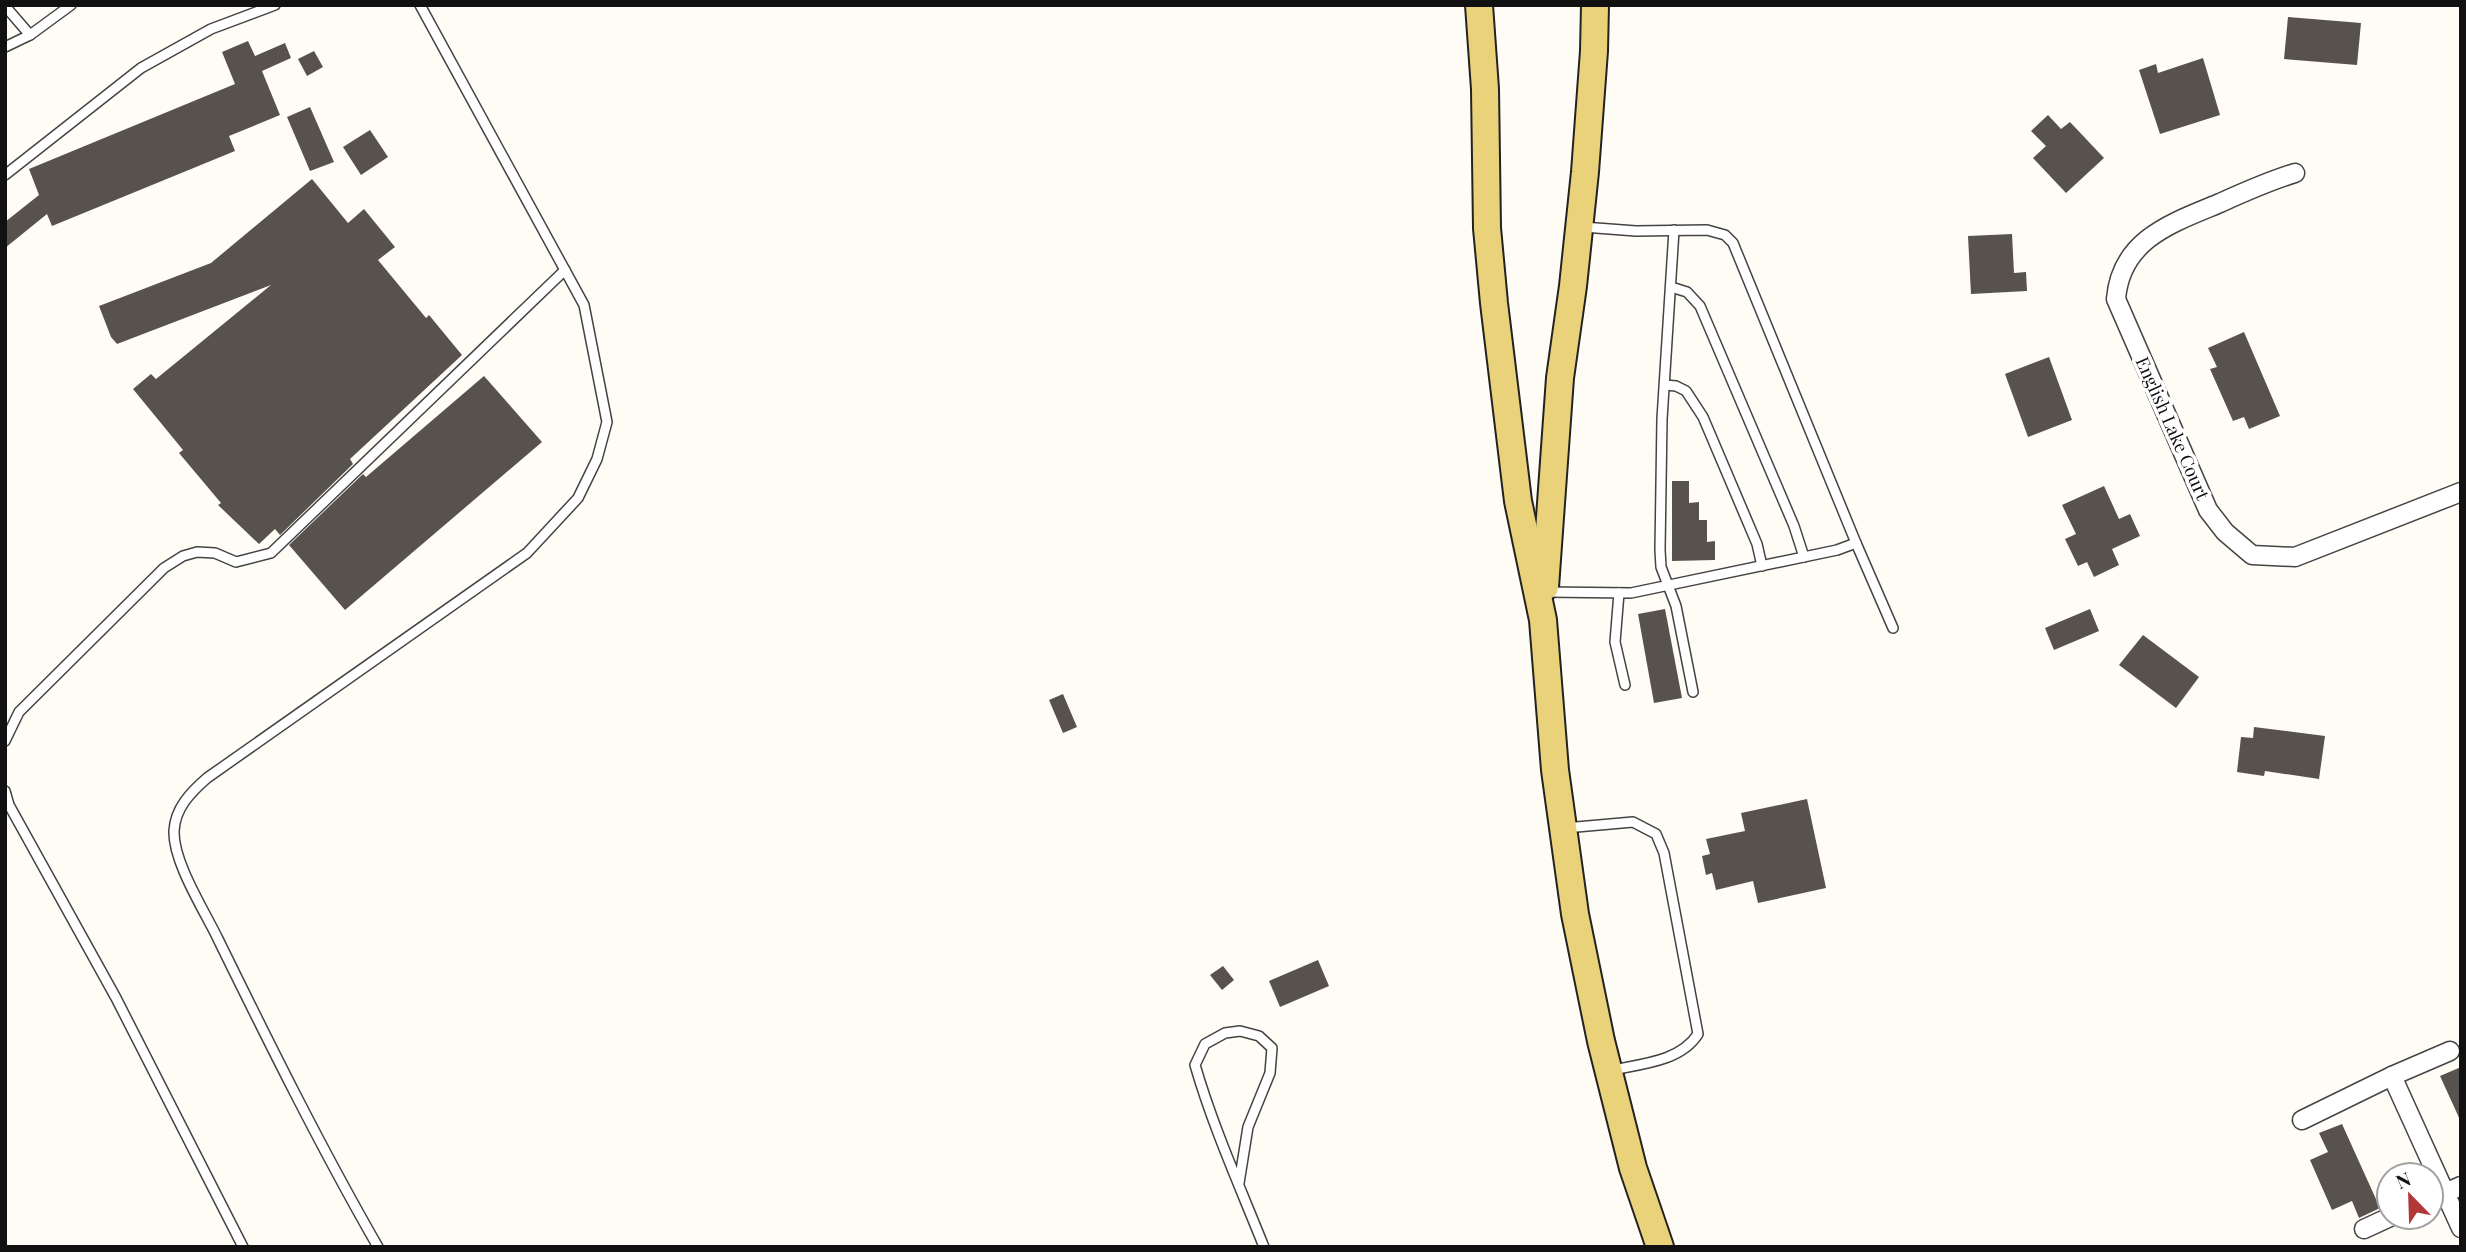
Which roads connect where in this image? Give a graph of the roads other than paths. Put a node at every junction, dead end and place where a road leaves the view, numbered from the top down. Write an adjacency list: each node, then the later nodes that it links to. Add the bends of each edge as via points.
1 (71, 5): 7 (lane)
2 (275, 5): 10 (lane, via 212,29 141,68)
3 (420, 5): 13 (lane)
4 (1479, 5): 23 (main road, via 1494,303 1518,501)
5 (1595, 5): 11 (main road)
6 (5, 6): 7 (lane)
7 (30, 35): 8 (lane)
8 (5, 47)
9 (2295, 173): 16 (street, English Lake Court, via 2163,228 2137,248 2118,279 2116,299 2208,510 2252,555 2295,557)
10 (5, 175)
11 (1579, 226): 12 (lane); 21 (main road, via 1560,378)
12 (1674, 230): 14 (lane); 17 (lane, via 1707,230 1726,235 1733,243)
13 (565, 270): 27 (lane, via 271,553 236,562 215,553 197,552 164,569 19,712); 40 (lane, via 584,305 607,422 597,459 578,498 527,552 207,778 191,792 176,819 177,850 185,872)
14 (1671, 287): 15 (lane); 18 (lane, via 1687,292 1700,306)
15 (1665, 385): 19 (lane, via 1686,391 1703,417); 20 (lane, via 1660,550)
16 (2461, 492)
17 (1856, 543): 18 (lane); 24 (lane)
18 (1804, 557): 19 (lane)
19 (1762, 566): 20 (lane)
20 (1669, 585): 22 (lane); 26 (lane)
21 (1545, 592): 22 (lane); 23 (main road)
22 (1619, 593): 25 (lane, via 1615,642)
23 (1543, 620): 29 (main road)
24 (1893, 628)
25 (1625, 685)
26 (1693, 692)
27 (5, 741)
28 (5, 791): 39 (lane)
29 (1563, 828): 31 (main road, via 1575,914); 31 (lane, via 1633,822 1656,834 1664,853 1698,1034 1680,1052)
30 (2450, 1051): 32 (street)
31 (1608, 1071): 42 (main road, via 1633,1168)
32 (2392, 1076): 33 (street); 35 (street)
33 (2302, 1120)
34 (1239, 1183): 34 (lane, via 1195,1065 1205,1044 1240,1031 1259,1036 1272,1048 1270,1073 1248,1127); 41 (lane)
35 (2446, 1193): 37 (street)
36 (2375, 1224): 38 (street)
37 (2461, 1228)
38 (2364, 1229)
39 (243, 1247)
40 (378, 1247)
41 (1264, 1247)
42 (1660, 1247)

